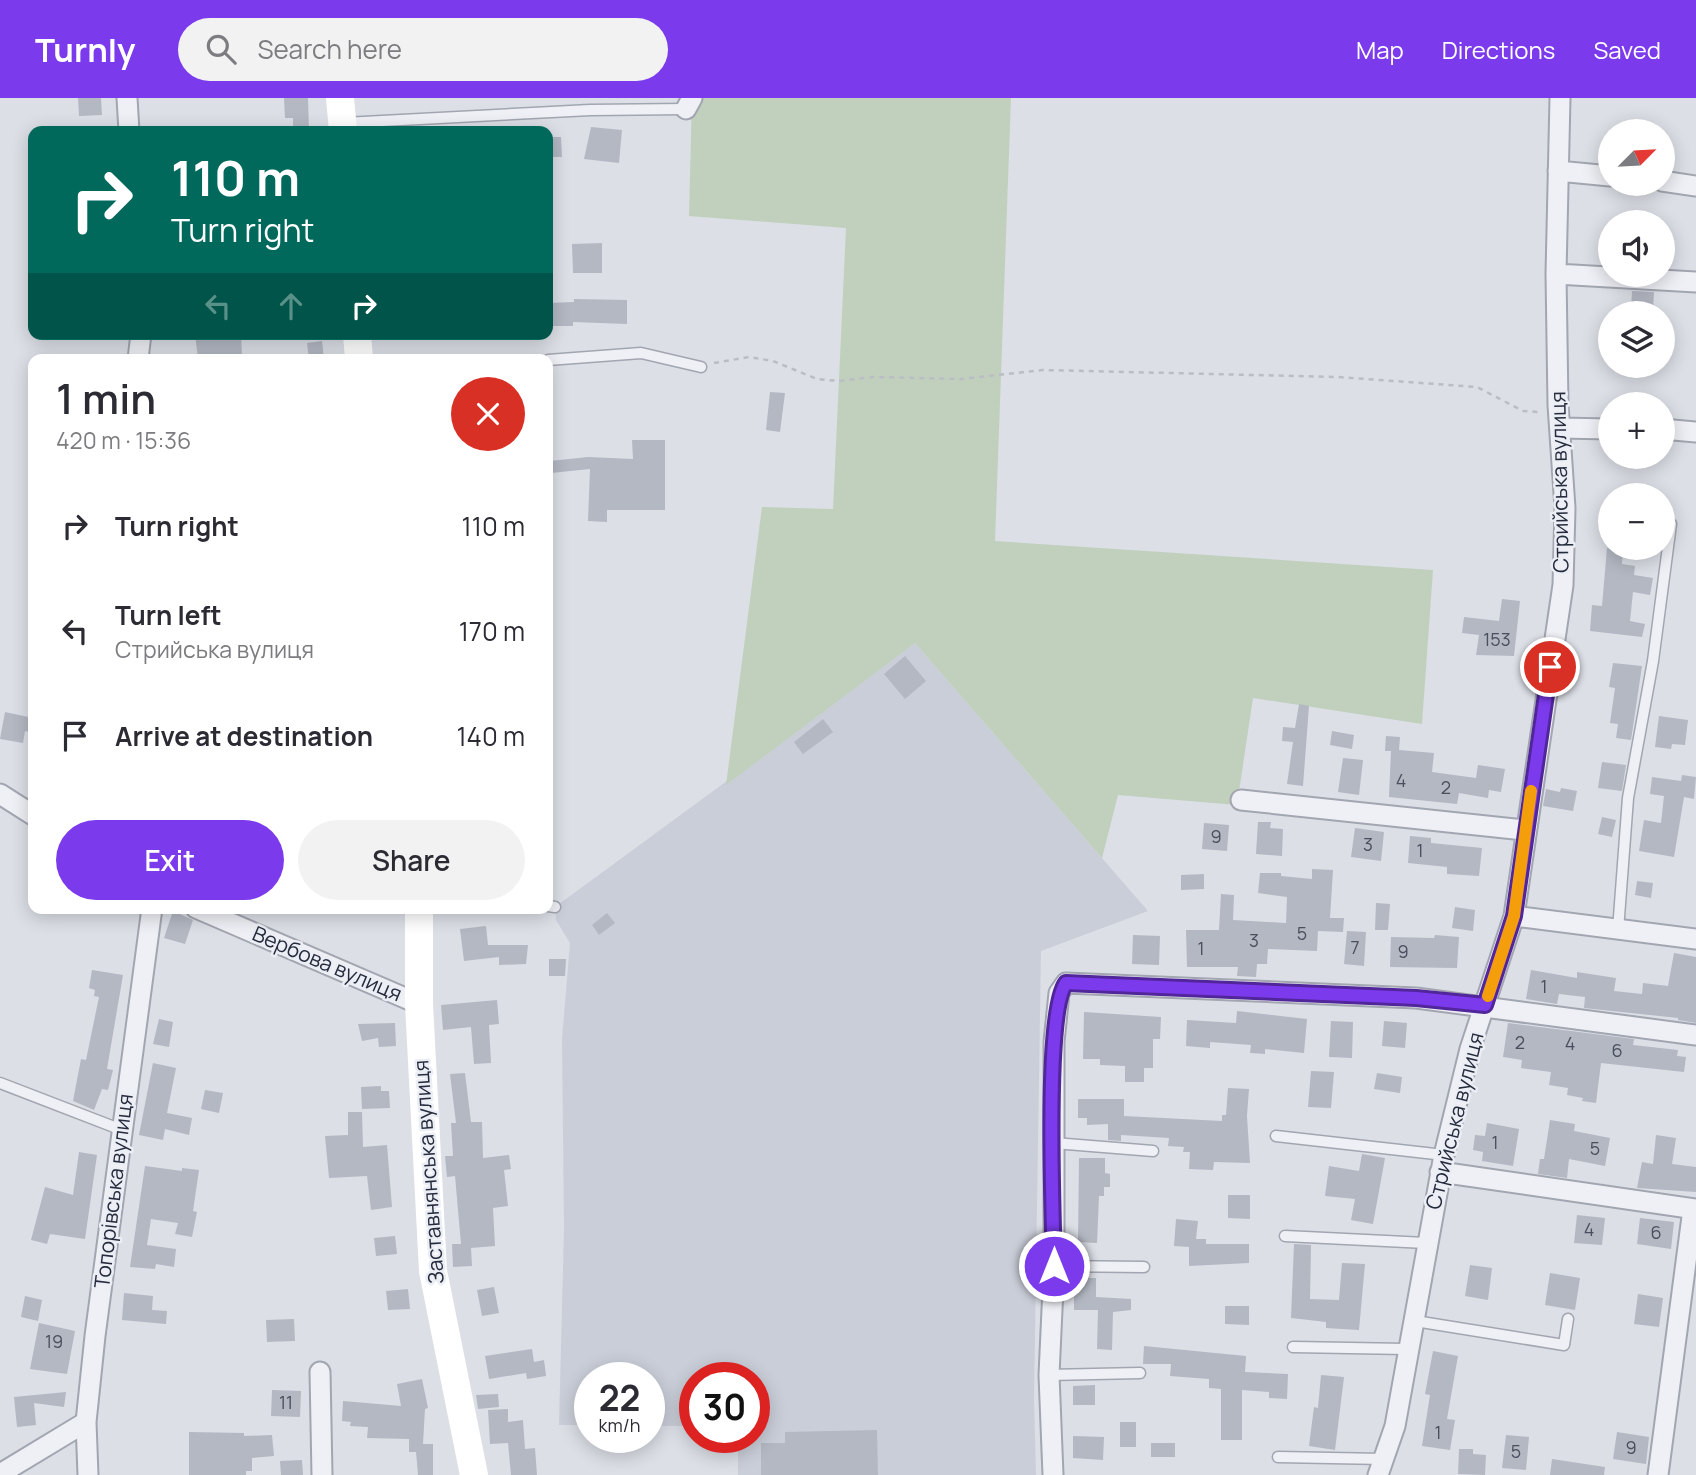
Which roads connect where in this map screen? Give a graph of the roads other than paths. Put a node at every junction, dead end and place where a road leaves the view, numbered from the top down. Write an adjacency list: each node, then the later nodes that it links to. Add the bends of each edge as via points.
1 (127, 98): 5 (street)
2 (1560, 98): 6 (street, Стрийська вулиця)
3 (689, 103): 4 (lane)
4 (342, 117)
5 (130, 126)
6 (1558, 171): 7 (street); 10 (street, Стрийська вулиця)
7 (1598, 175)
8 (1675, 183): 9 (street)
9 (1696, 186)
10 (1556, 274): 11 (street); 14 (street, Стрийська вулиця)
11 (1696, 282)
12 (553, 360): 13 (lane, via 642,353)
13 (701, 367)
14 (1560, 428): 15 (street); 22 (street, Стрийська вулиця, via 1563,585)
15 (1598, 429)
16 (1675, 430): 17 (street)
17 (1696, 432)
18 (1666, 560): 27 (lane, via 1628,798)
19 (0, 794): 21 (street)
20 (1241, 800): 22 (street)
21 (28, 812)
22 (1524, 830): 26 (street, Стрийська вулиця)
23 (151, 914): 33 (street, Топорівська вулиця)
24 (210, 914): 29 (street, Вербова вулиця)
25 (419, 914): 29 (street, Заставнянська вулиця)
26 (1514, 916): 27 (street); 30 (street, Стрийська вулиця)
27 (1618, 930): 28 (street)
28 (1696, 940)
29 (419, 1004): 56 (street, Заставнянська вулиця, via 433,1271)
30 (1485, 1005): 31 (street); 35 (street, via 1066,983 1059,993 1054,1042); 37 (street, Стрийська вулиця)
31 (1696, 1035)
32 (0, 1083): 33 (lane)
33 (122, 1130): 50 (street, Топорівська вулиця)
34 (1276, 1136): 37 (lane)
35 (1053, 1143): 36 (lane); 41 (street)
36 (1153, 1151)
37 (1442, 1164): 38 (street); 40 (street, Стрийська вулиця)
38 (1695, 1209): 58 (street)
39 (1285, 1236): 40 (lane)
40 (1426, 1243): 44 (street, Стрийська вулиця)
41 (1054, 1266): 42 (lane); 49 (street)
42 (1144, 1267)
43 (1568, 1319): 44 (lane, via 1564,1345)
44 (1415, 1321): 46 (street, Стрийська вулиця)
45 (1293, 1347): 46 (lane)
46 (1406, 1349): 52 (street, Стрийська вулиця, via 1395,1426)
47 (320, 1372): 55 (street)
48 (1140, 1373): 49 (lane)
49 (1049, 1375): 57 (street)
50 (86, 1422): 53 (street); 54 (street, Топорівська вулиця)
51 (1278, 1457): 52 (lane)
52 (1381, 1467)
53 (0, 1474)
54 (88, 1475)
55 (322, 1475)
56 (474, 1475)
57 (1053, 1475)
58 (1658, 1475)

